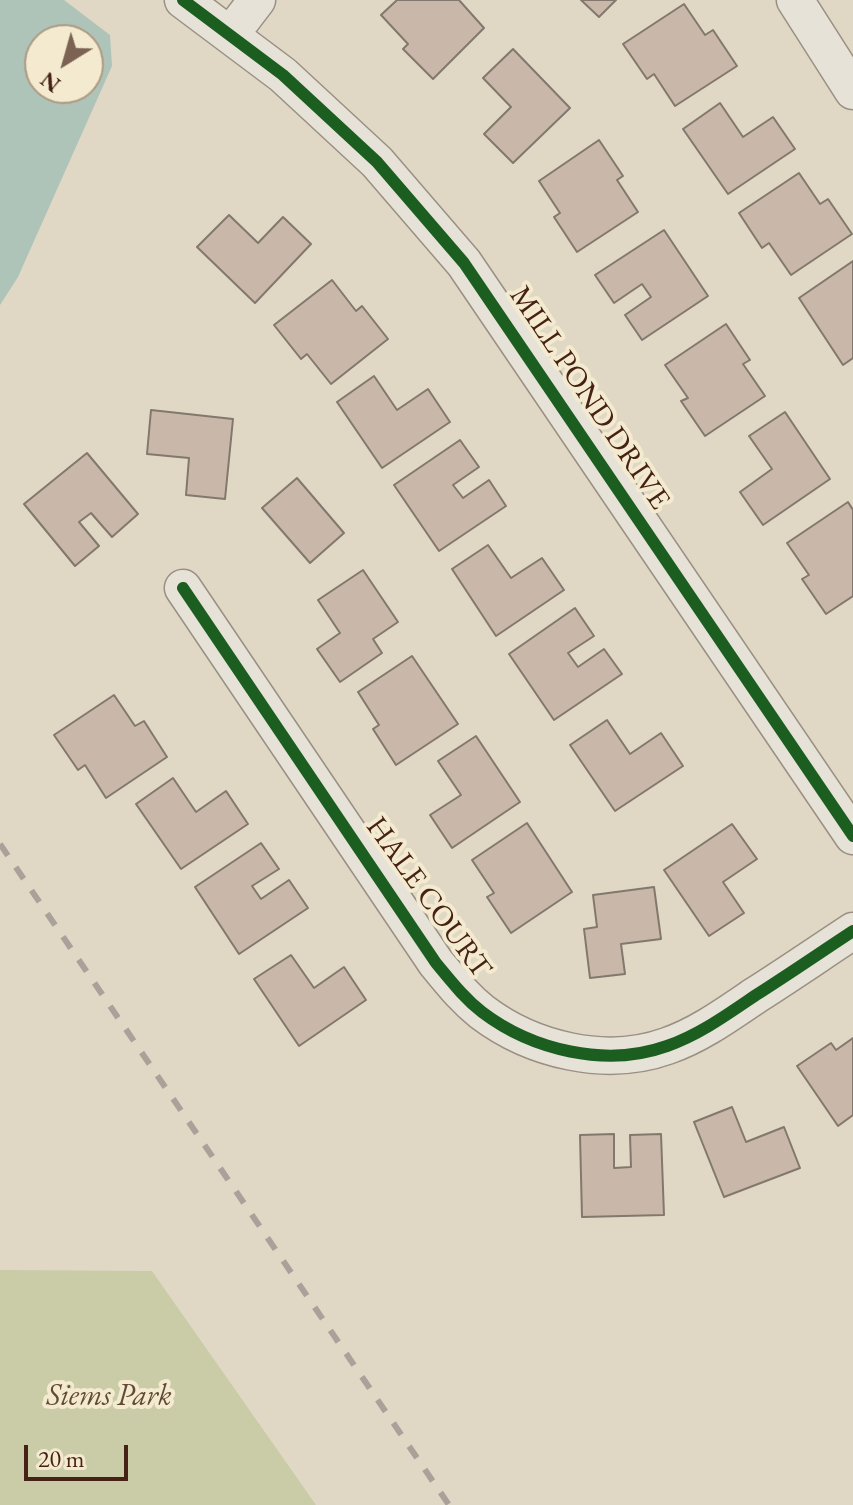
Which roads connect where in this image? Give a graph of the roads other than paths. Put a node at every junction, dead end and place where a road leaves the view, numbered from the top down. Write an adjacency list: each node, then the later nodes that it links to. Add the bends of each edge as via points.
1 (183, 0): 4 (street, MILL POND DRIVE)
2 (257, 0): 4 (street)
3 (795, 0): 5 (street)
4 (231, 34): 7 (street, MILL POND DRIVE, via 377,162 464,263)
5 (853, 91)
6 (183, 588): 8 (street, HALE COURT, via 436,963 471,1003 519,1035 608,1056 668,1046 721,1018)
7 (853, 836)
8 (853, 931)

